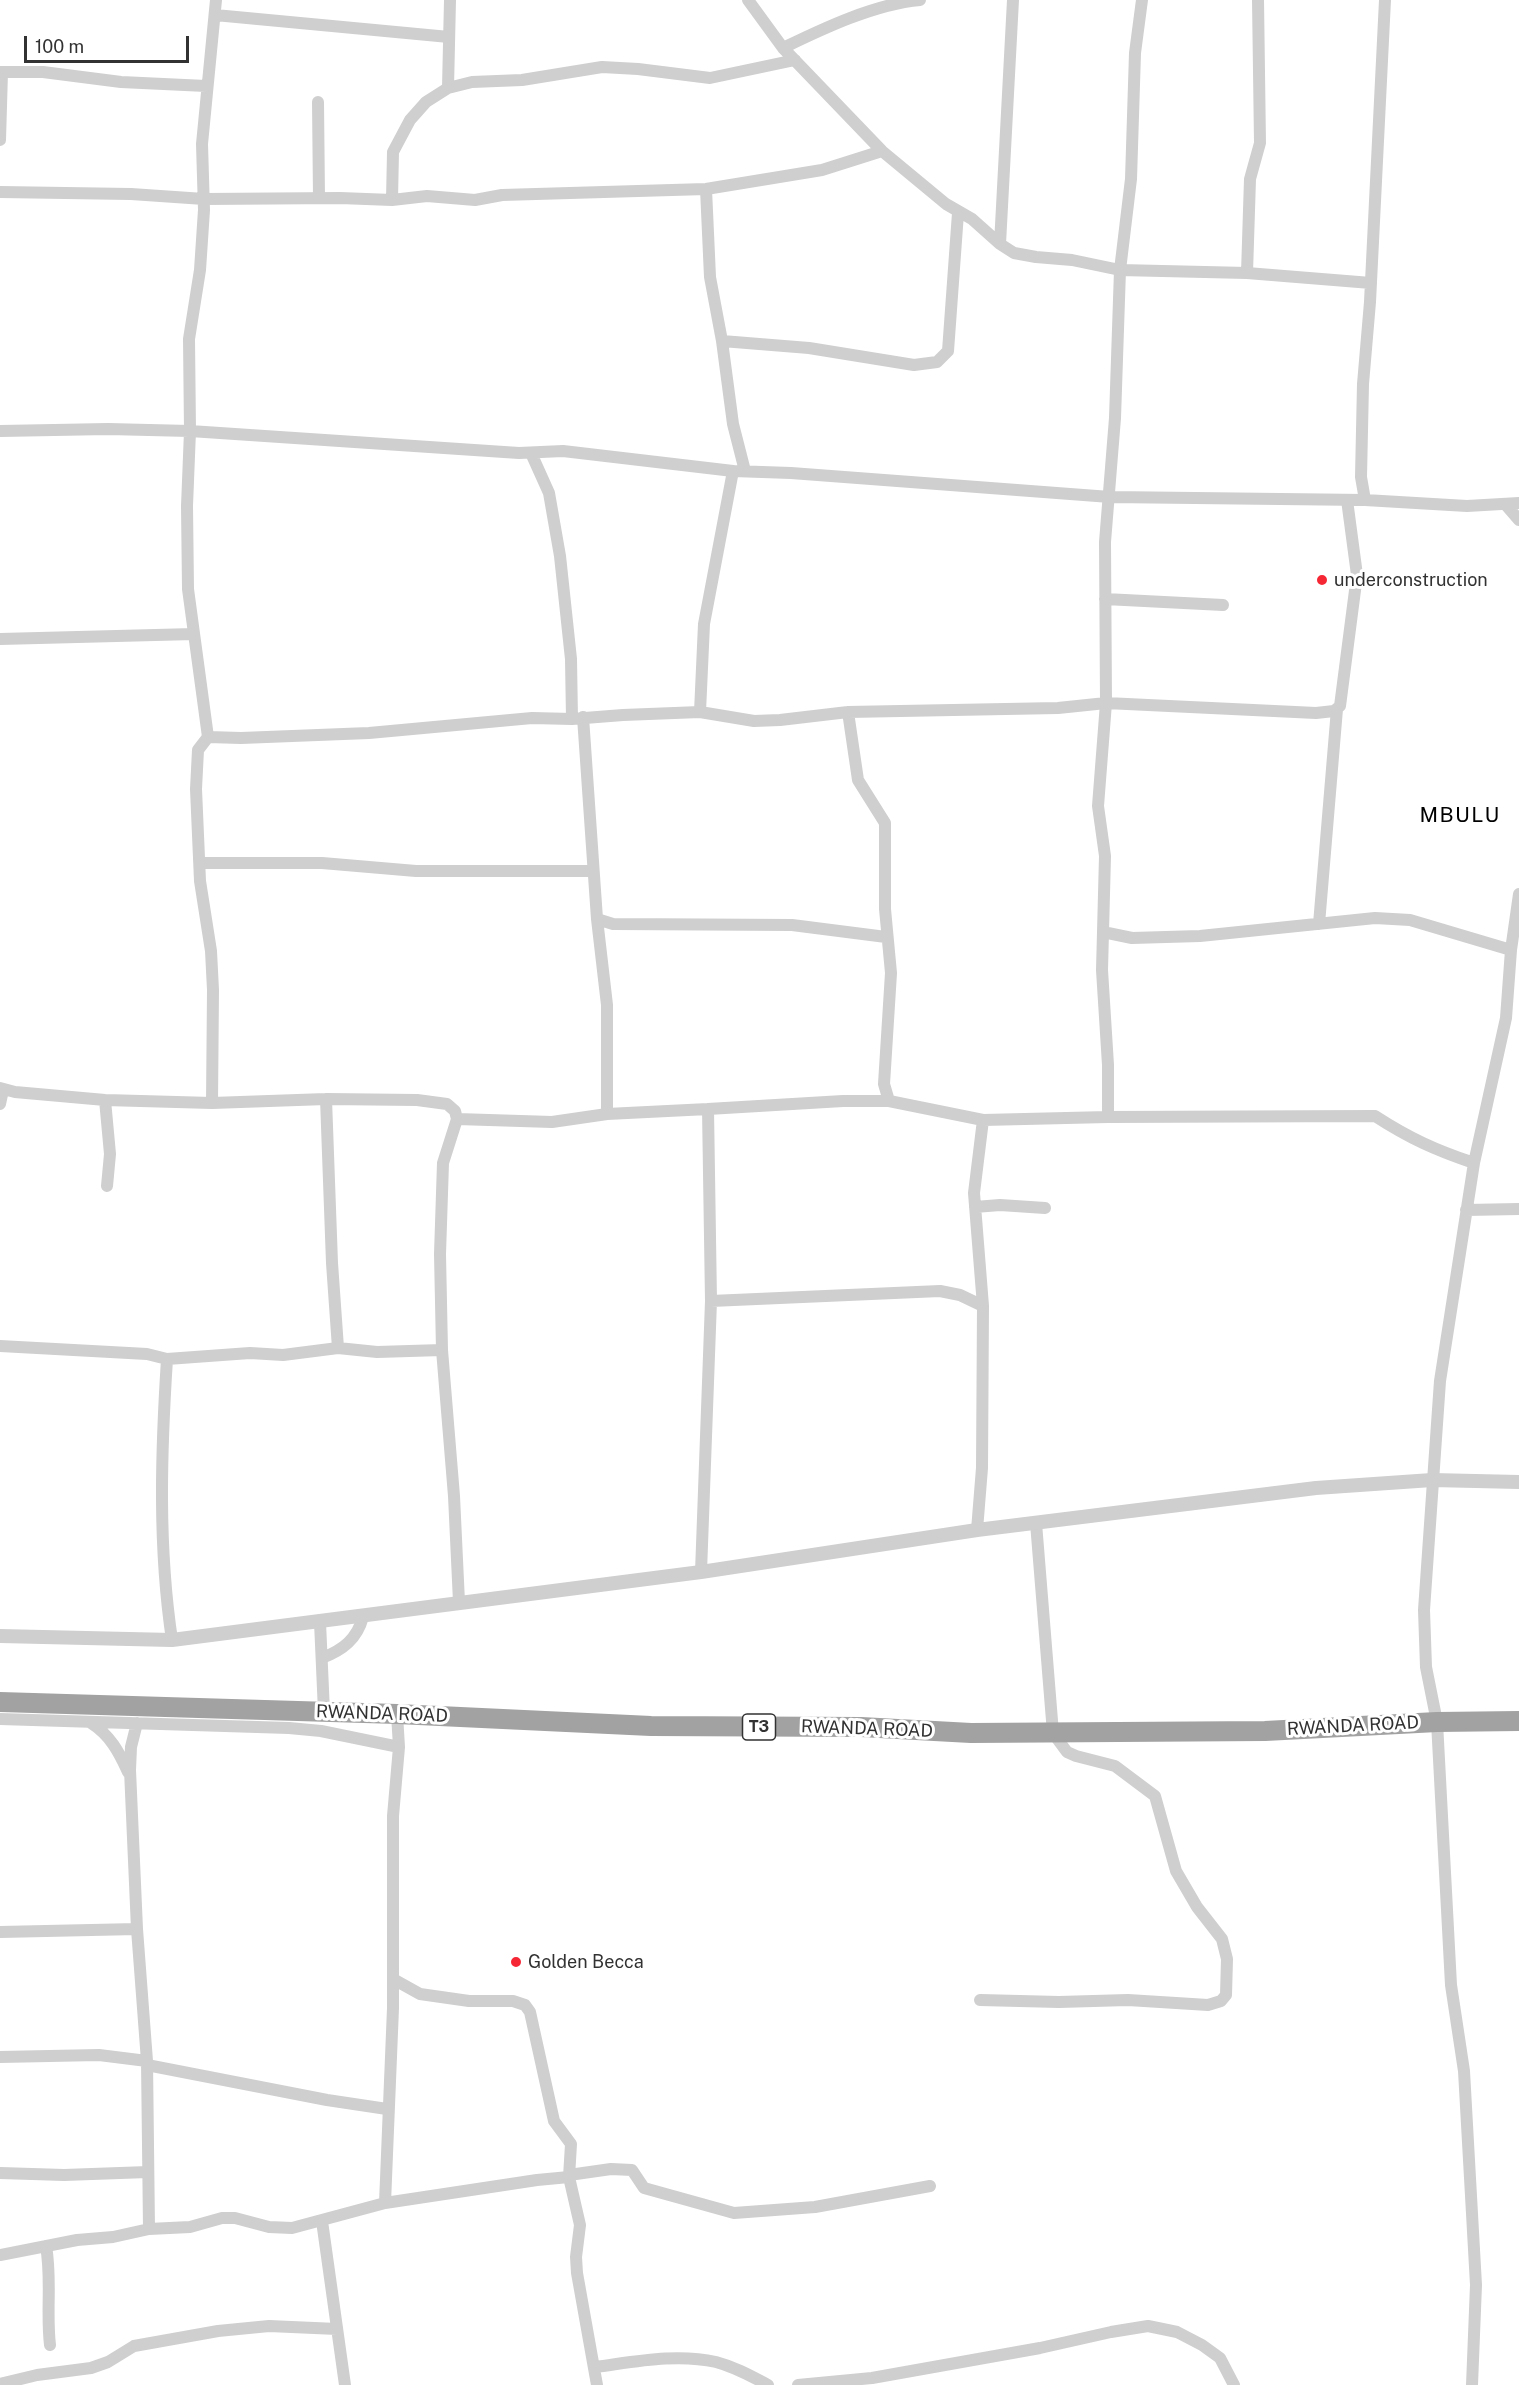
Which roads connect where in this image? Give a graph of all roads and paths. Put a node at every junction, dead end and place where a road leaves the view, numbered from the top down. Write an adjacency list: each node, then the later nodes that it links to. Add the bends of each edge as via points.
1 (216, 0): 9 (street)
2 (450, 0): 10 (street)
3 (748, 0): 11 (street)
4 (920, 0): 11 (street, via 897,2)
5 (1013, 0): 25 (street)
6 (1142, 0): 26 (street, via 1135,53 1131,179)
7 (1258, 0): 27 (street, via 1260,137 1250,179)
8 (1385, 0): 28 (street)
9 (215, 15): 10 (street); 14 (street)
10 (449, 37): 15 (street)
11 (783, 48): 12 (street)
12 (795, 60): 15 (street, via 710,78 602,68); 18 (street)
13 (1, 72): 14 (street); 17 (street)
14 (206, 86): 22 (street)
15 (448, 88): 23 (street, via 426,102 410,120 393,152)
16 (318, 102): 21 (street)
17 (0, 140)
18 (882, 151): 19 (street, via 822,170); 24 (street)
19 (706, 189): 23 (street); 29 (street, via 710,278)
20 (0, 192): 22 (street)
21 (319, 198): 22 (street); 23 (street)
22 (204, 199): 31 (street, via 198,294 189,339)
23 (392, 200)
24 (958, 213): 25 (street, via 972,219); 29 (street, via 948,351 937,362 914,365 809,348)
25 (1000, 244): 26 (street, via 1014,253)
26 (1120, 270): 27 (street); 34 (street)
27 (1247, 273): 28 (street)
28 (1371, 283): 36 (street, via 1363,384 1361,477)
29 (722, 340): 33 (street)
30 (0, 430): 31 (street)
31 (190, 431): 32 (street); 42 (street, via 188,590)
32 (531, 453): 33 (street, via 563,451); 48 (street, via 549,493 559,546)
33 (739, 471): 34 (street); 46 (street, via 704,624)
34 (1110, 497): 35 (street); 40 (street)
35 (1347, 500): 36 (street); 45 (street, via 1357,575)
36 (1365, 500): 38 (street)
37 (1519, 503): 38 (street)
38 (1506, 505): 39 (street)
39 (1519, 520)
40 (1105, 599): 41 (street); 44 (street)
41 (1223, 605)
42 (194, 634): 43 (street); 49 (street)
43 (0, 639)
44 (1106, 703): 45 (street, via 1316,713); 47 (street, via 1058,708); 55 (street, via 1098,806 1105,856)
45 (1337, 709): 54 (street)
46 (700, 712): 47 (street, via 754,721); 48 (street)
47 (848, 712): 56 (street, via 858,780 885,823)
48 (578, 718): 49 (street, via 532,718 369,733); 51 (street)
49 (208, 737): 50 (street, via 198,750)
50 (200, 863): 51 (street, via 322,863 416,872); 64 (street, via 213,990)
51 (593, 871): 53 (street)
52 (1519, 894): 57 (street)
53 (597, 919): 56 (street, via 613,924 792,925); 67 (street, via 607,1005)
54 (1319, 924): 55 (street, via 1200,936 1132,938); 57 (street, via 1375,918 1410,920)
55 (1103, 932): 68 (street)
56 (886, 937): 63 (street, via 891,973 884,1084)
57 (1511, 950): 58 (street)
58 (1506, 1017): 59 (street); 71 (street)
59 (1519, 1021)
60 (1, 1089): 62 (street); 65 (street)
61 (326, 1099): 64 (street); 69 (street, via 447,1104); 80 (street)
62 (105, 1100): 64 (street); 72 (street, via 110,1154)
63 (889, 1101): 66 (street); 70 (street)
64 (212, 1102)
65 (0, 1104)
66 (708, 1108): 67 (street); 77 (street)
67 (607, 1114): 69 (street, via 552,1122)
68 (1108, 1117): 70 (street); 71 (street, via 1375,1116 1407,1137)
69 (457, 1119): 81 (street, via 443,1163 440,1206)
70 (983, 1120): 73 (street)
71 (1474, 1163): 76 (street)
72 (107, 1186)
73 (975, 1208): 74 (street); 78 (street)
74 (1045, 1208)
75 (1519, 1209): 76 (street)
76 (1466, 1210): 83 (street, via 1440,1381)
77 (711, 1301): 78 (street, via 940,1291); 87 (street)
78 (983, 1306): 86 (street, via 982,1468)
79 (0, 1346): 82 (street, via 147,1354)
80 (338, 1348): 81 (street, via 377,1352); 82 (street)
81 (442, 1350): 88 (street)
82 (167, 1359): 92 (street, via 161,1474 164,1568)
83 (1432, 1480): 84 (street); 85 (street, via 1316,1488); 100 (street, via 1424,1610 1425,1667)
84 (1519, 1482)
85 (1036, 1523): 86 (street); 102 (street)
86 (977, 1530): 87 (street)
87 (701, 1572): 88 (street)
88 (459, 1602): 89 (street)
89 (363, 1617): 90 (street); 93 (street, via 352,1641)
90 (320, 1622): 92 (street); 93 (street)
91 (0, 1636): 92 (street)
92 (172, 1640)
93 (322, 1658): 95 (street)
94 (0, 1702): 95 (highway, RWANDA ROAD / T3)
95 (324, 1712): 96 (highway, RWANDA ROAD / T3)
96 (397, 1714): 102 (highway, RWANDA ROAD / T3, via 651,1726); 103 (street)
97 (0, 1719): 99 (street)
98 (1519, 1721): 100 (highway, RWANDA ROAD / T3)
99 (90, 1722): 101 (street); 104 (street, via 112,1741)
100 (1437, 1722): 102 (highway, RWANDA ROAD / T3, via 1265,1731); 130 (street, via 1451,1985 1464,2071 1474,2245)
101 (137, 1723): 103 (street, via 289,1728); 104 (street)
102 (1053, 1733): 108 (street, via 1067,1752 1115,1766 1155,1796 1176,1871 1222,1939 1227,1959 1226,1995 1208,2005 1128,2000)
103 (399, 1747): 107 (street, via 393,1816)
104 (130, 1776): 105 (street)
105 (136, 1929): 106 (street); 110 (street)
106 (0, 1932)
107 (393, 1979): 111 (street); 114 (street, via 420,1994 525,2005 532,2020 554,2121 571,2144)
108 (980, 2000)
109 (0, 2057): 110 (street, via 99,2055)
110 (147, 2063): 111 (street); 112 (street)
111 (387, 2109): 116 (street)
112 (148, 2172): 113 (street); 118 (street)
113 (0, 2174)
114 (569, 2176): 115 (street, via 632,2170 644,2188 734,2213 815,2206); 116 (street); 123 (street, via 580,2225 577,2273)
115 (930, 2186)
116 (386, 2203): 117 (street)
117 (322, 2221): 118 (street, via 280,2229 222,2218 190,2227); 121 (street)
118 (150, 2229): 119 (street)
119 (45, 2246): 120 (street); 122 (street, via 50,2269)
120 (0, 2255)
121 (337, 2328): 124 (street, via 269,2326 218,2331 134,2346 91,2368); 125 (street)
122 (50, 2345)
123 (595, 2367): 126 (street); 127 (street, via 694,2359 742,2371)
124 (0, 2384)
125 (345, 2385)
126 (597, 2385)
127 (768, 2385)
128 (798, 2385): 129 (street, via 872,2378 1148,2326 1177,2332 1202,2345 1220,2358)
129 (1234, 2385)
130 (1473, 2385)

